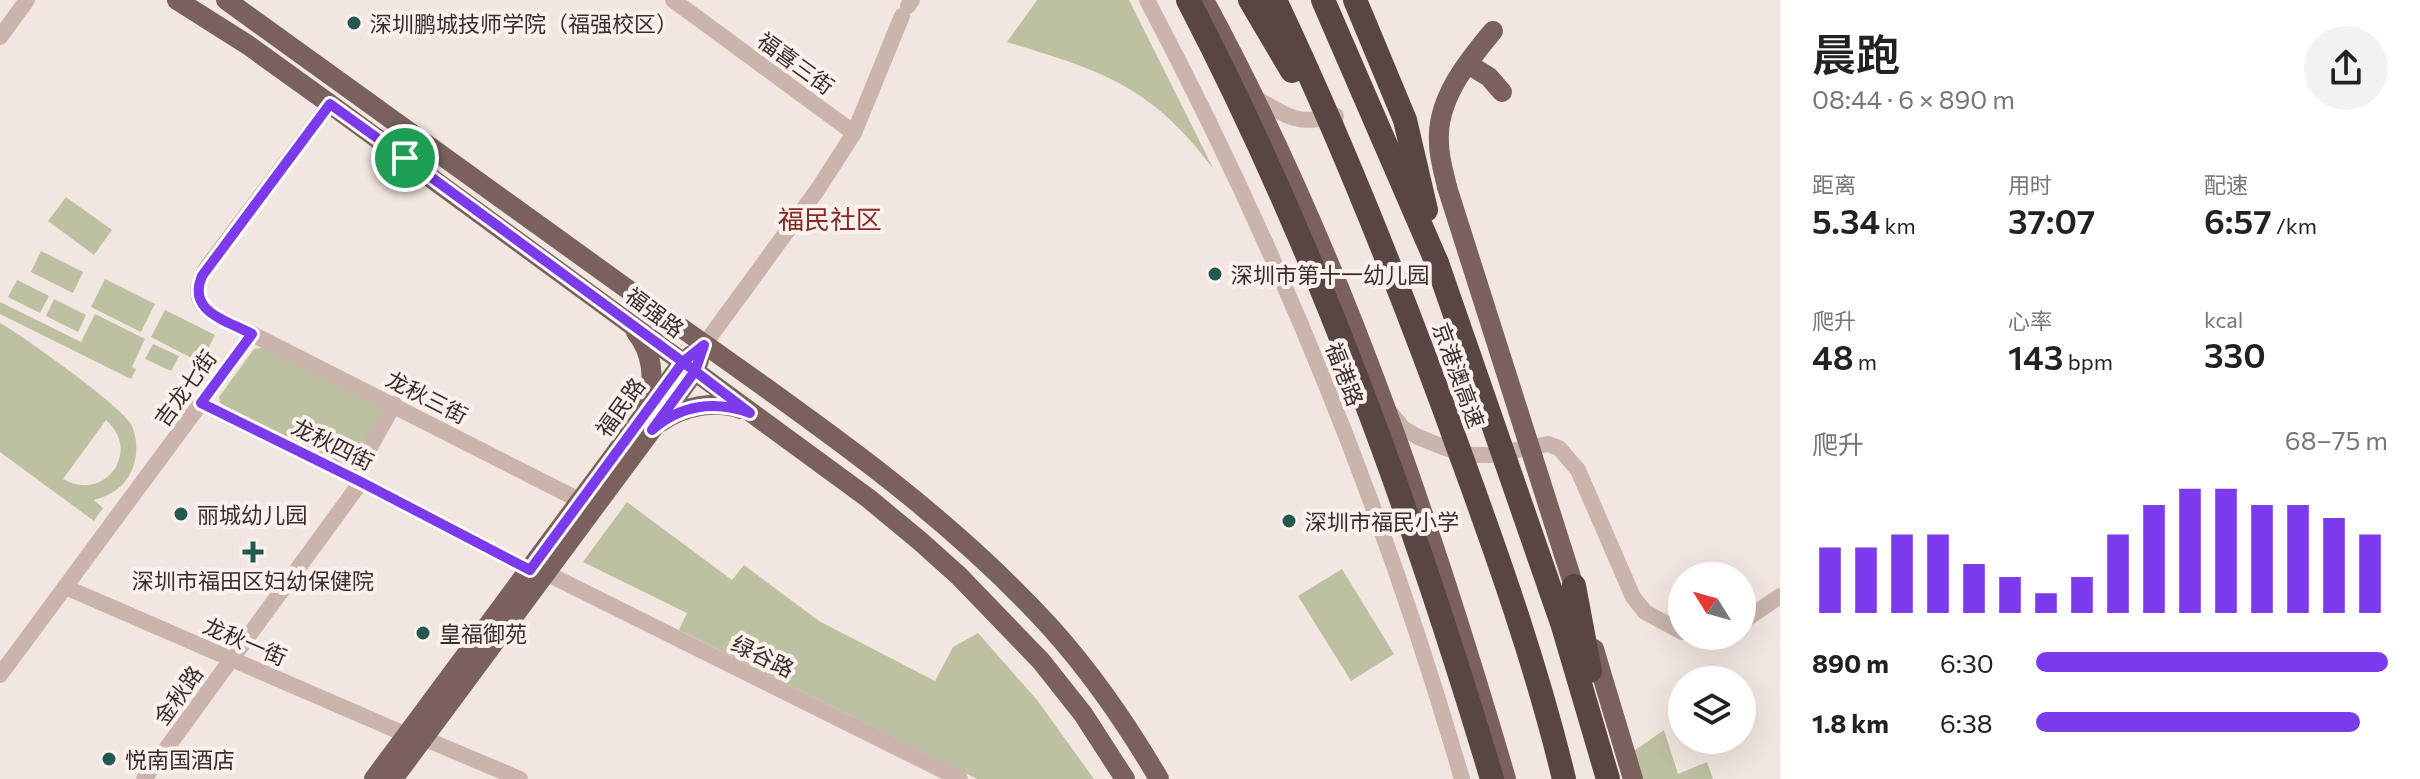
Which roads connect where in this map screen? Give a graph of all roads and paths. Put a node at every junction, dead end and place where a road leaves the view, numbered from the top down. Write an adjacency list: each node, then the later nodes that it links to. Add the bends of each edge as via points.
1 (27, 0): 14 (street)
2 (177, 0): 18 (main road, 福强路)
3 (226, 0): 25 (main road, 福强路)
4 (673, 0): 20 (street, 福喜三街)
5 (1147, 0): 50 (street, 福港路, via 1294,304 1405,593)
6 (1188, 0): 51 (highway, via 1269,164 1343,344 1434,592)
7 (1204, 0): 17 (main road)
8 (1250, 0): 21 (highway, bridge)
9 (1275, 0): 21 (highway, 京港澳高速, bridge)
10 (1323, 0): 22 (highway, 京港澳高速)
11 (1355, 0): 22 (highway, via 1405,120)
12 (907, 7): 20 (street)
13 (1493, 31): 15 (main road)
14 (0, 37)
15 (1468, 64): 16 (main road); 35 (main road, bridge, via 1447,98 1439,127 1441,158)
16 (1502, 92)
17 (1253, 96): 19 (street, via 1306,122); 28 (main road)
18 (330, 104): 23 (main road, 福强路); 24 (street, via 198,285 197,297 204,307)
19 (1339, 116)
20 (854, 133): 25 (street)
21 (1352, 178): 53 (highway, 京港澳高速, bridge, via 1426,357 1510,592)
22 (1437, 263): 54 (highway, 京港澳高速, bridge, via 1563,626)
23 (629, 322): 26 (main road, 福强路); 31 (main road, via 652,369)
24 (252, 334): 27 (street, 吉龙七街); 29 (street, 龙秋三街)
25 (704, 345): 26 (main road, 福民路); 49 (main road, 福强路, via 916,502 1004,579 1086,669)
26 (689, 367): 30 (main road, 福强路); 31 (main road, 福民路)
27 (201, 403): 32 (street, 龙秋四街); 36 (street, 吉龙七街)
28 (1384, 403): 39 (street, via 1403,428 1448,449 1491,455 1548,444 1559,448 1578,470 1633,597 1645,612); 52 (main road, via 1450,593)
29 (394, 404): 32 (street, 金秋路); 33 (street, 龙秋三街)
30 (750, 413): 31 (main road, via 734,407 696,407); 48 (main road, 福强路, via 868,498 959,576 1041,661)
31 (647, 423): 33 (main road, 福民路); 34 (main road, 福民路)
32 (357, 480): 34 (street, 龙秋四街); 40 (street, 金秋路)
33 (581, 501): 34 (main road, 福民路)
34 (538, 572): 42 (main road, 福民路); 47 (street, 绿谷路)
35 (1574, 586): 54 (highway, bridge); 55 (main road, bridge)
36 (65, 587): 40 (street, 龙秋一街); 41 (street, 吉龙七街)
37 (1780, 596): 38 (street)
38 (1756, 612)
39 (1668, 624)
40 (232, 659): 42 (street, 龙秋一街); 43 (street, 金秋路)
41 (0, 675)
42 (415, 737): 44 (main road, 福民路); 45 (main road, 福民路); 46 (street, 龙秋一街)
43 (144, 779)
44 (374, 779)
45 (393, 779)
46 (520, 779)
47 (960, 779)
48 (1125, 779)
49 (1159, 779)
50 (1462, 779)
51 (1492, 779)
52 (1506, 779)
53 (1564, 779)
54 (1609, 779)
55 (1633, 779)

